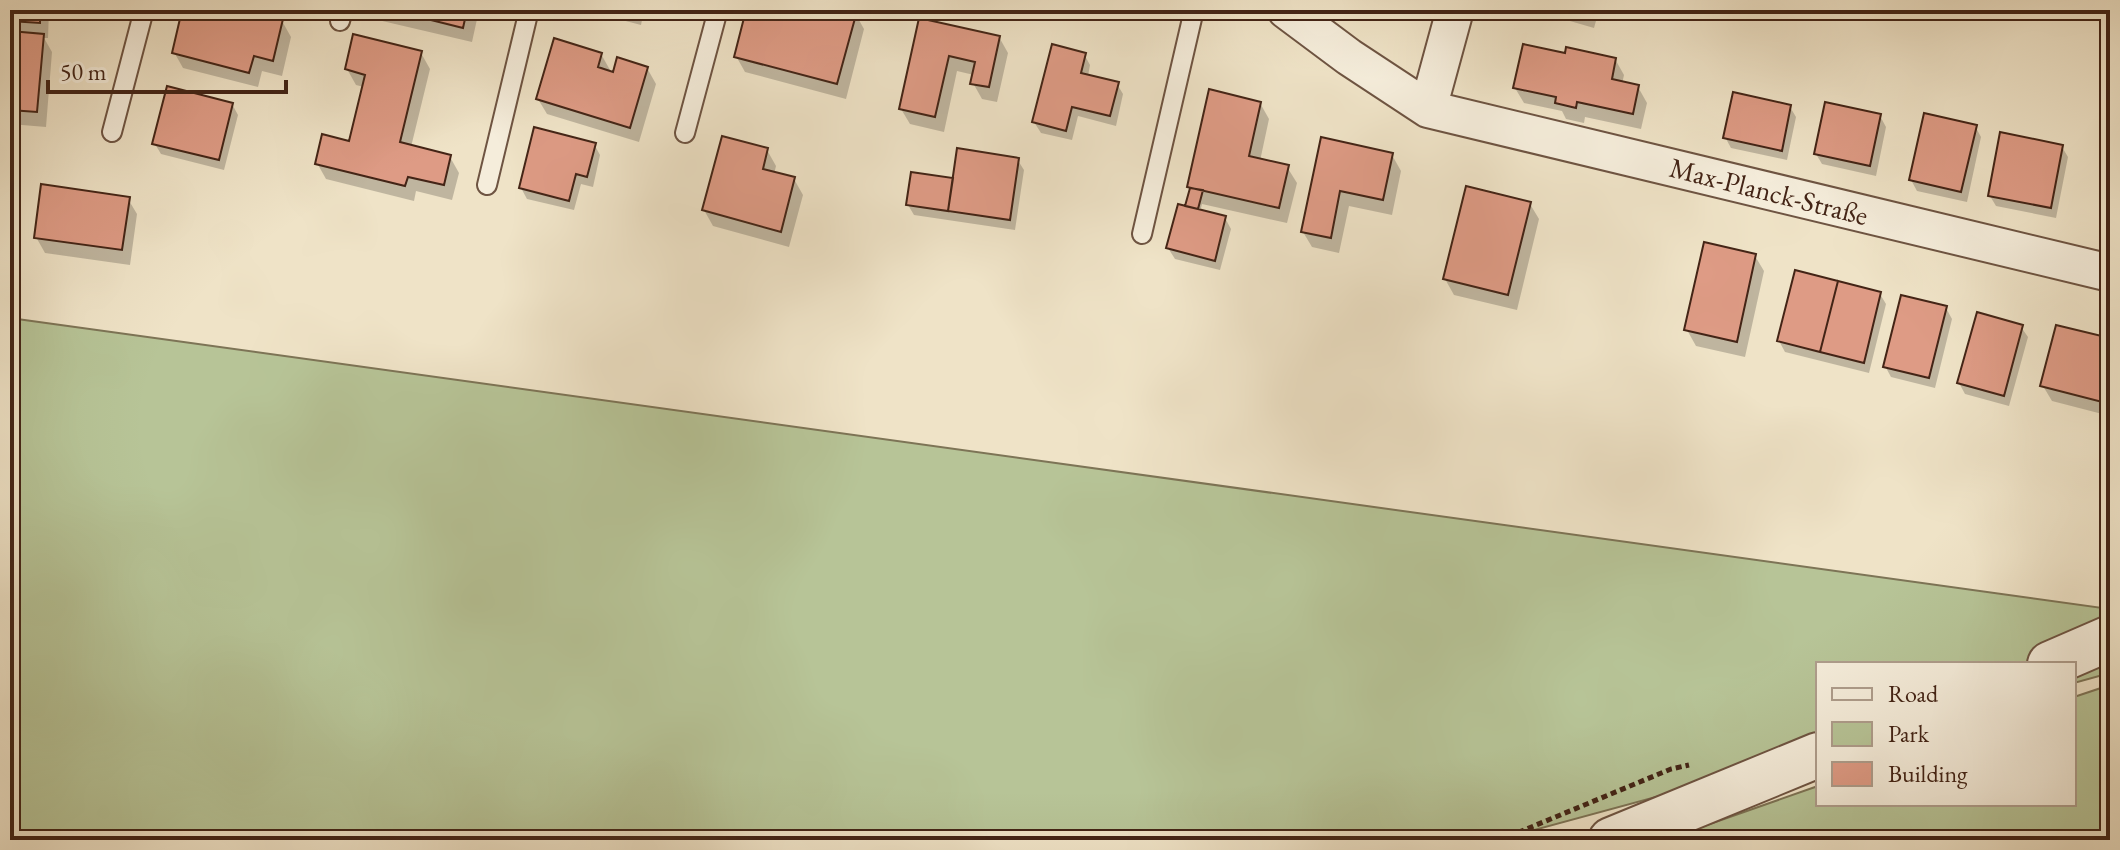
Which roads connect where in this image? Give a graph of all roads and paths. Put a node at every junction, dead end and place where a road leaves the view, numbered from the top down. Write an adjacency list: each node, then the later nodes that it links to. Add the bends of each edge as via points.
1 (144, 10): 8 (lane)
2 (529, 10): 10 (lane)
3 (718, 10): 9 (lane)
4 (1194, 10): 11 (lane)
5 (1286, 10): 7 (street, Max-Planck-Straße)
6 (1455, 10): 7 (street)
7 (1428, 109): 12 (street, Max-Planck-Straße)
8 (112, 132)
9 (685, 133)
10 (487, 185)
11 (1142, 234)
12 (2110, 273)
13 (2110, 638): 14 (street)
14 (2055, 662)
15 (1816, 756): 16 (street)
16 (1611, 840)

